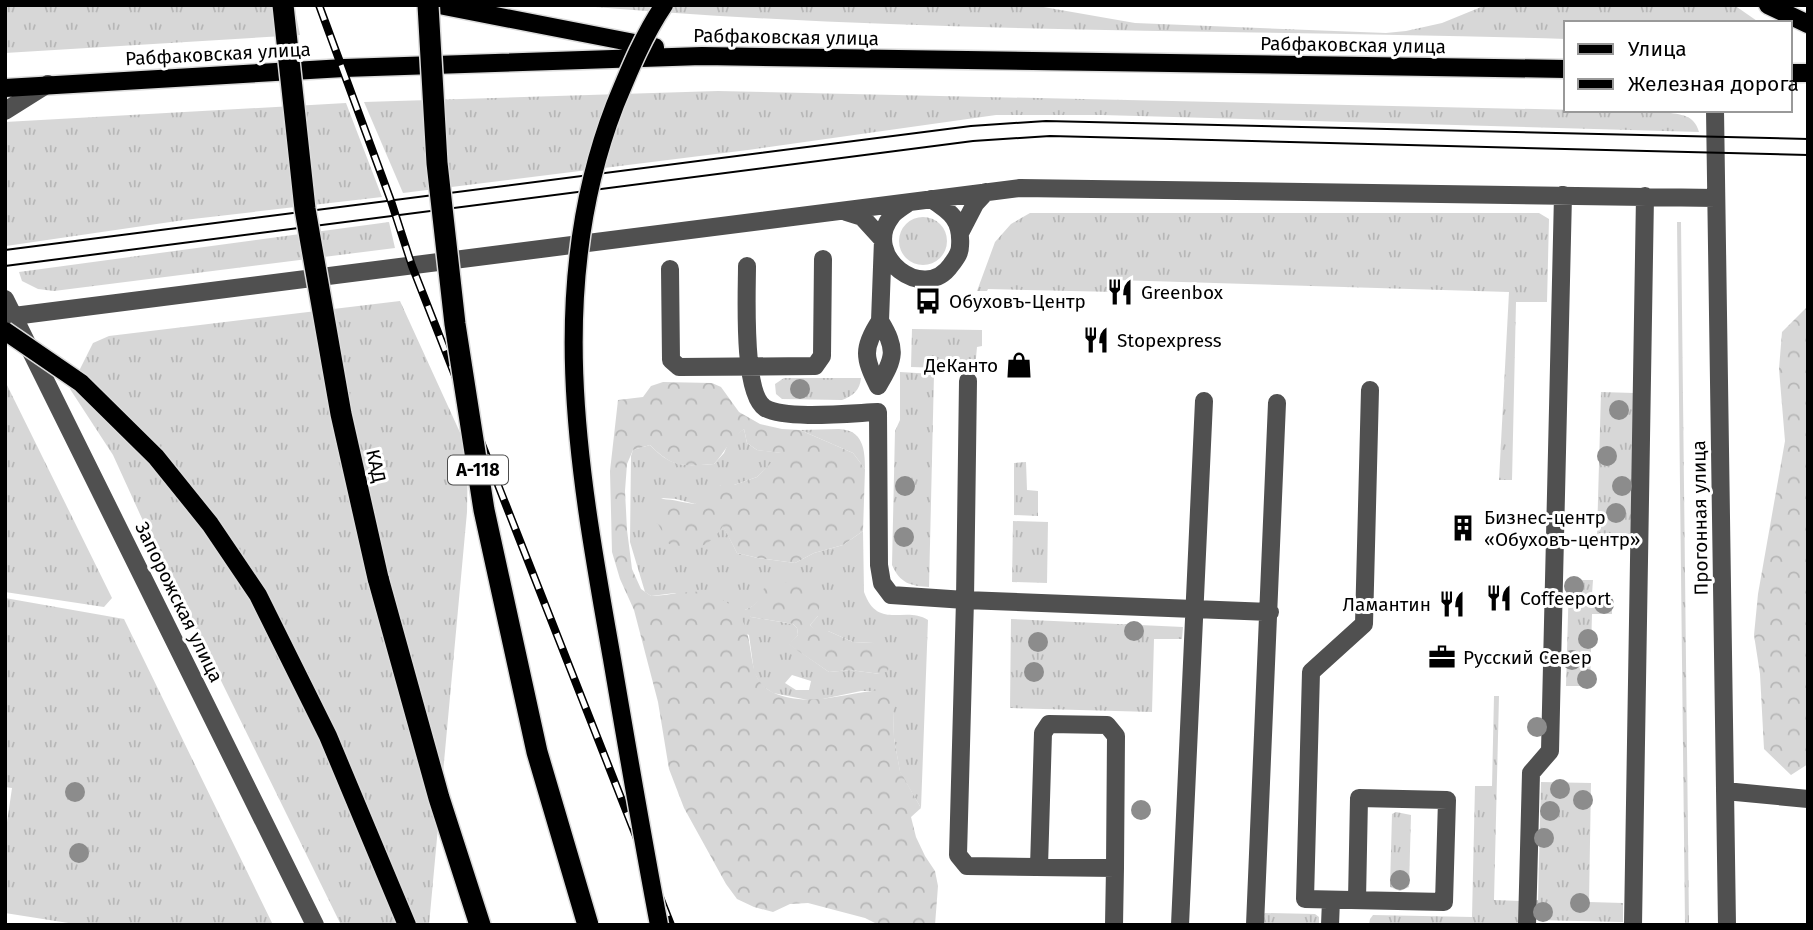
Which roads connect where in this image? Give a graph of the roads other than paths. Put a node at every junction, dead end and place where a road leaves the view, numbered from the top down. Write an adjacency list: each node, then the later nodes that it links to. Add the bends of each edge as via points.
1 (284, 5): 44 (highway, КАД, bridge, via 305,209 341,414 382,591 439,798)
2 (428, 5): 45 (highway, А-118, bridge, via 455,324 484,510 537,752)
3 (439, 5): 7 (main road)
4 (664, 5): 46 (main road, bridge, via 630,66 590,178 572,356 588,524)
5 (1769, 5): 6 (main road)
6 (1808, 24)
7 (702, 56): 8 (main road, Рабфаковская улица); 9 (main road, Рабфаковская улица)
8 (1564, 69)
9 (48, 84): 10 (main road, Рабфаковская улица); 11 (street)
10 (5, 88)
11 (5, 111)
12 (1715, 112): 16 (street, Прогонная улица)
13 (986, 192): 14 (street, via 1020,188); 17 (street); 20 (street)
14 (1563, 195): 15 (street); 51 (street, via 1550,751 1531,773)
15 (1645, 196): 16 (street); 52 (street)
16 (1716, 198): 36 (street, Прогонная улица)
17 (931, 199): 18 (street); 20 (street, via 950,212)
18 (908, 202): 19 (street); 21 (street, via 890,217)
19 (842, 211): 21 (street, via 862,217); 26 (street)
20 (961, 231): 21 (street, via 960,253 947,271 927,280 905,276 889,261)
21 (883, 240): 32 (street, via 880,321 867,351 867,364 878,386)
22 (823, 259): 27 (street, via 822,356 816,366)
23 (747, 266): 27 (street)
24 (670, 269): 27 (street, via 671,360 679,367)
25 (5, 299): 26 (street, Запорожская улица)
26 (10, 324): 42 (street, Запорожская улица); 43 (main road, bridge, via 80,383 156,457 258,595 328,737)
27 (749, 366): 32 (street, via 754,391 764,407 784,414)
28 (968, 381): 33 (street)
29 (1370, 390): 40 (street, via 1364,624 1311,672 1305,899)
30 (1204, 401): 34 (street)
31 (1277, 403): 35 (street)
32 (878, 412): 33 (street, via 882,583 891,595)
33 (965, 600): 34 (street); 38 (street, via 958,855 967,866)
34 (1194, 609): 35 (street); 48 (street)
35 (1270, 612): 49 (street)
36 (1725, 791): 37 (street); 53 (street, Прогонная улица)
37 (1808, 799)
38 (1038, 867): 39 (street); 39 (street, via 1043,733 1049,724 1107,725 1116,736)
39 (1115, 868): 47 (street)
40 (1331, 900): 41 (street); 50 (street)
41 (1357, 900): 41 (street, via 1359,798 1447,800 1444,902)
42 (315, 925)
43 (407, 925)
44 (480, 925)
45 (587, 925)
46 (659, 925)
47 (1114, 925)
48 (1180, 925)
49 (1255, 925)
50 (1330, 925)
51 (1527, 925)
52 (1633, 925)
53 (1727, 925)

